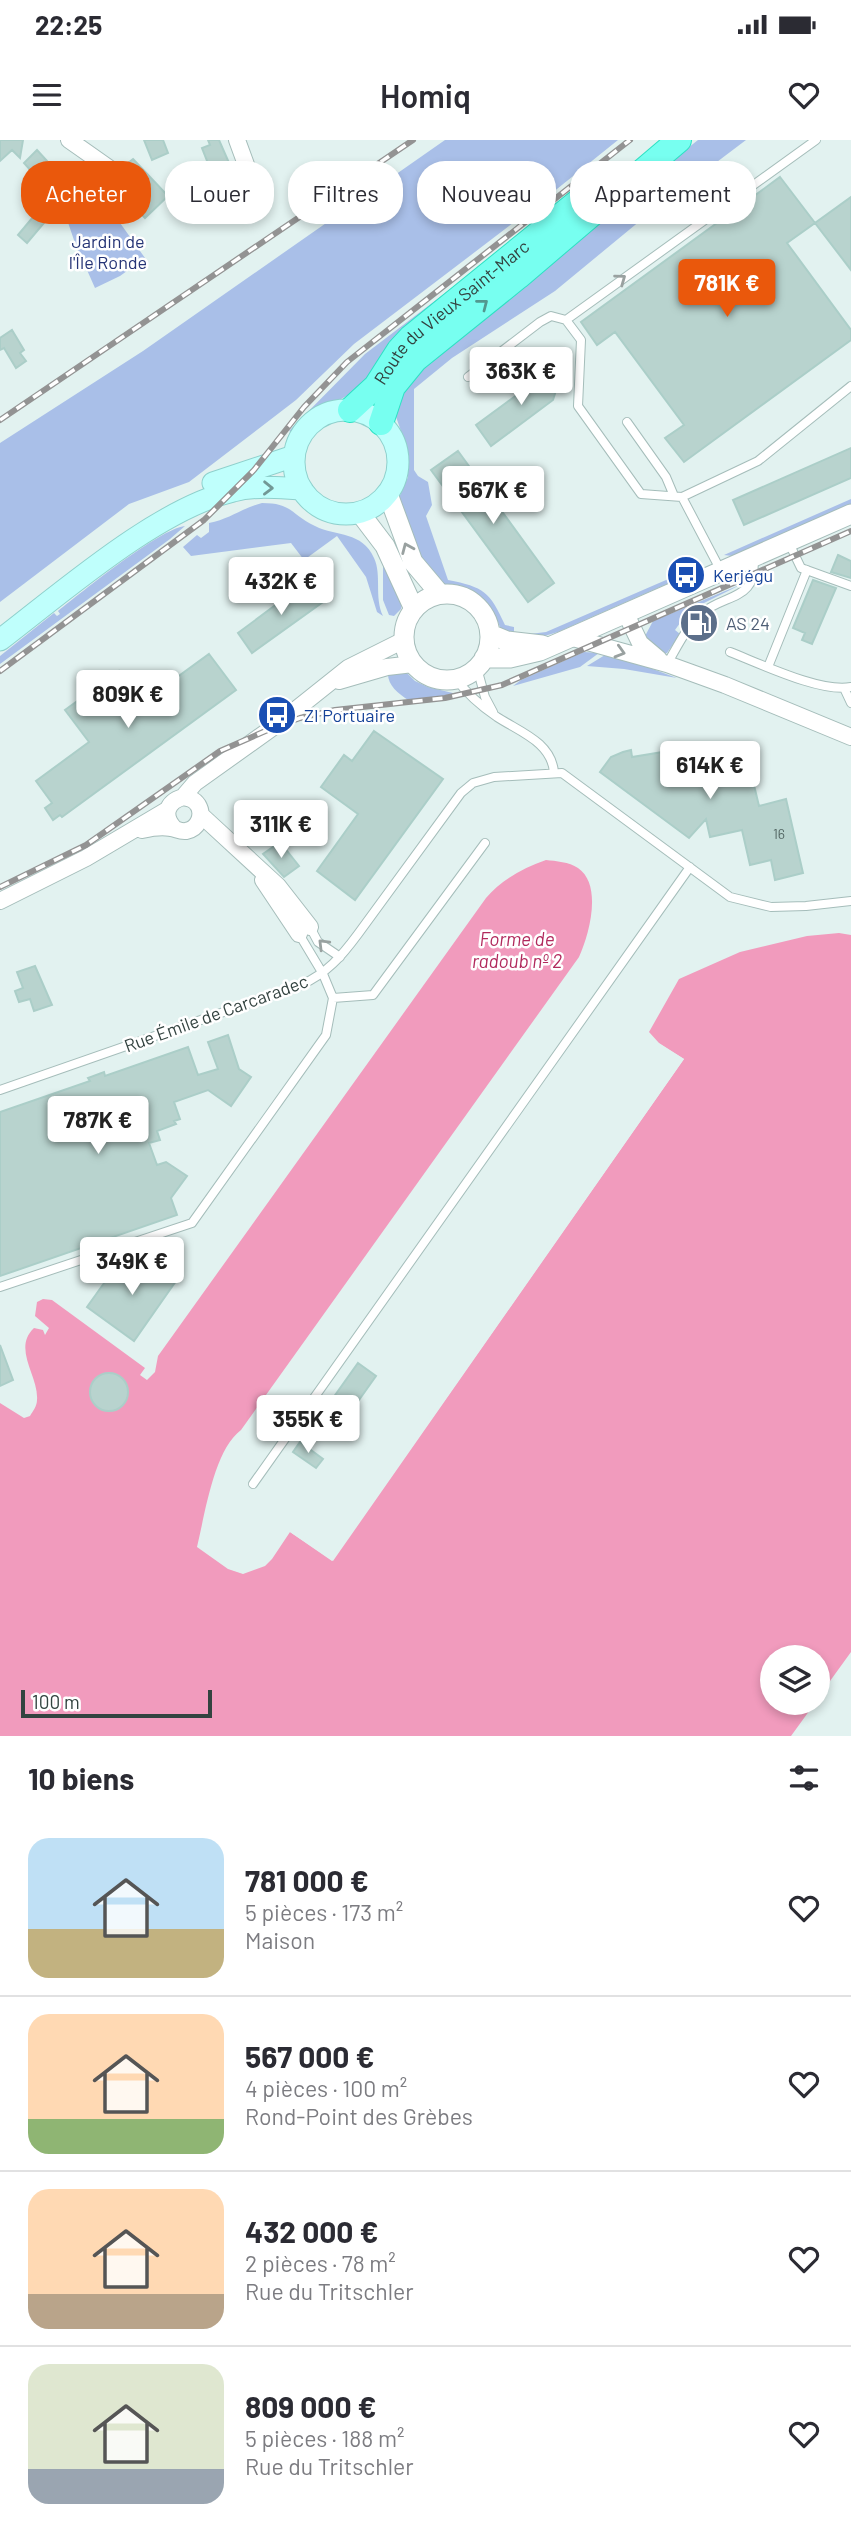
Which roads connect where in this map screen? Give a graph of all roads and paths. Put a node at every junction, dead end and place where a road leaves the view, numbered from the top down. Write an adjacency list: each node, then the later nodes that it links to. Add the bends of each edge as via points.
1 (69, 140): 6 (street)
2 (237, 140): 7 (street)
3 (653, 140): 11 (highway, Route du Vieux Saint-Marc, via 411,337 376,386)
4 (679, 140): 13 (highway, Route du Vieux Saint-Marc, one-way to 4, via 393,387 415,359)
5 (816, 140): 8 (lane, one-way to 5)
6 (99, 161)
7 (244, 161)
8 (566, 320): 9 (lane, via 551,316 540,321); 17 (lane, via 581,340 578,406 640,494)
9 (468, 377)
10 (851, 386): 17 (lane, via 758,461)
11 (350, 410): 13 (main road); 14 (main road, via 319,417 303,434)
12 (627, 422): 17 (lane)
13 (381, 423): 16 (main road, via 393,438 398,457 397,476)
14 (294, 456): 15 (main road); 28 (main road, via 164,505)
15 (302, 489): 18 (main road, via 327,510); 31 (main road, one-way to 15, via 119,551 196,505 236,490)
16 (388, 494): 18 (main road); 25 (street, one-way to 16, via 413,562)
17 (678, 496): 23 (lane)
18 (360, 513): 26 (street, via 385,546)
19 (851, 514): 20 (street)
20 (788, 541): 21 (street); 22 (lane, via 801,568)
21 (752, 557): 23 (street); 37 (lane, via 754,567 744,592 702,613)
22 (807, 570): 24 (lane); 38 (lane)
23 (721, 571): 27 (street)
24 (851, 586)
25 (440, 594): 26 (street); 29 (street, via 474,603)
26 (414, 609): 32 (street, via 405,624)
27 (626, 614): 30 (street); 37 (street, via 645,650)
28 (0, 628)
29 (490, 634): 33 (street, via 524,645); 35 (street)
30 (573, 638): 33 (street); 37 (street, one-way to 37)
31 (0, 640)
32 (404, 640): 36 (street); 40 (street, via 364,658)
33 (554, 645): 35 (street)
34 (730, 652): 38 (lane)
35 (481, 663): 39 (street); 43 (lane, via 485,697)
36 (414, 664): 39 (street, via 433,678); 40 (street, via 371,671)
37 (667, 664): 44 (street)
38 (768, 667): 41 (lane, via 814,684)
39 (456, 679): 43 (lane, via 472,699)
40 (327, 686): 47 (street, via 206,775)
41 (848, 688): 42 (lane)
42 (851, 703)
43 (497, 717): 45 (lane, via 541,744)
44 (851, 737)
45 (554, 772): 51 (lane, via 562,773); 55 (lane, Rue Émile de Carcaradec, via 494,777 473,783 461,793)
46 (167, 810): 47 (street, via 175,800); 48 (street); 49 (street)
47 (193, 811): 48 (street, via 182,831); 54 (street, via 259,871 274,899)
48 (174, 828): 49 (street)
49 (129, 833): 52 (street)
50 (485, 843): 57 (lane, via 373,995)
51 (690, 867): 53 (lane, via 730,897 771,907); 60 (lane)
52 (0, 901)
53 (851, 901)
54 (304, 930): 55 (lane, one-way to 54); 56 (lane)
55 (340, 957): 56 (lane, Rue Émile de Carcaradec)
56 (323, 974): 57 (lane); 58 (lane, Rue Émile de Carcaradec)
57 (333, 998): 59 (lane, via 326,1035 192,1223)
58 (0, 1090)
59 (0, 1287)
60 (253, 1484)

